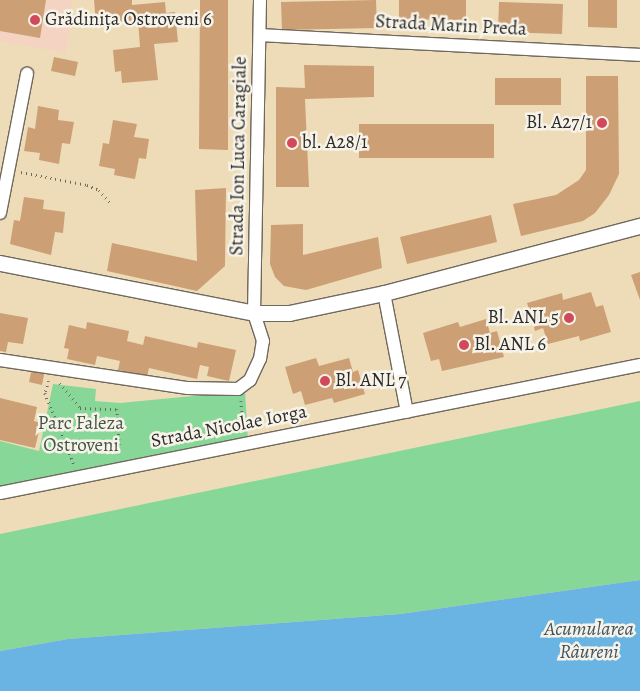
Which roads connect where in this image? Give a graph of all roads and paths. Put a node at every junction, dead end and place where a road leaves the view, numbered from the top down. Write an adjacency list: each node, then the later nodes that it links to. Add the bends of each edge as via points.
1 (260, 0): 2 (street, Strada Ion Luca Caragiale)
2 (260, 35): 3 (street, Strada Marin Preda); 11 (street, Strada Ion Luca Caragiale)
3 (640, 55)
4 (27, 74): 5 (street)
5 (9, 170): 6 (path, via 87,185 99,190); 7 (street)
6 (111, 204)
7 (0, 214)
8 (640, 226): 10 (street)
9 (0, 263): 11 (street)
10 (384, 293): 11 (street, via 319,309); 16 (street)
11 (254, 313): 14 (street, Strada Nicolae Iorga, via 262,334 260,359 250,380 238,389 188,388)
12 (0, 360): 14 (street, Strada Nicolae Iorga)
13 (640, 365): 16 (street, Strada Nicolae Iorga)
14 (56, 372): 18 (path, via 80,408 117,409); 19 (path, via 50,377 46,393)
15 (240, 399): 17 (path)
16 (407, 412): 17 (street, Strada Nicolae Iorga)
17 (246, 444): 18 (street, Strada Nicolae Iorga)
18 (121, 469): 19 (street, Strada Nicolae Iorga)
19 (79, 477): 20 (street, Strada Nicolae Iorga)
20 (0, 493)

